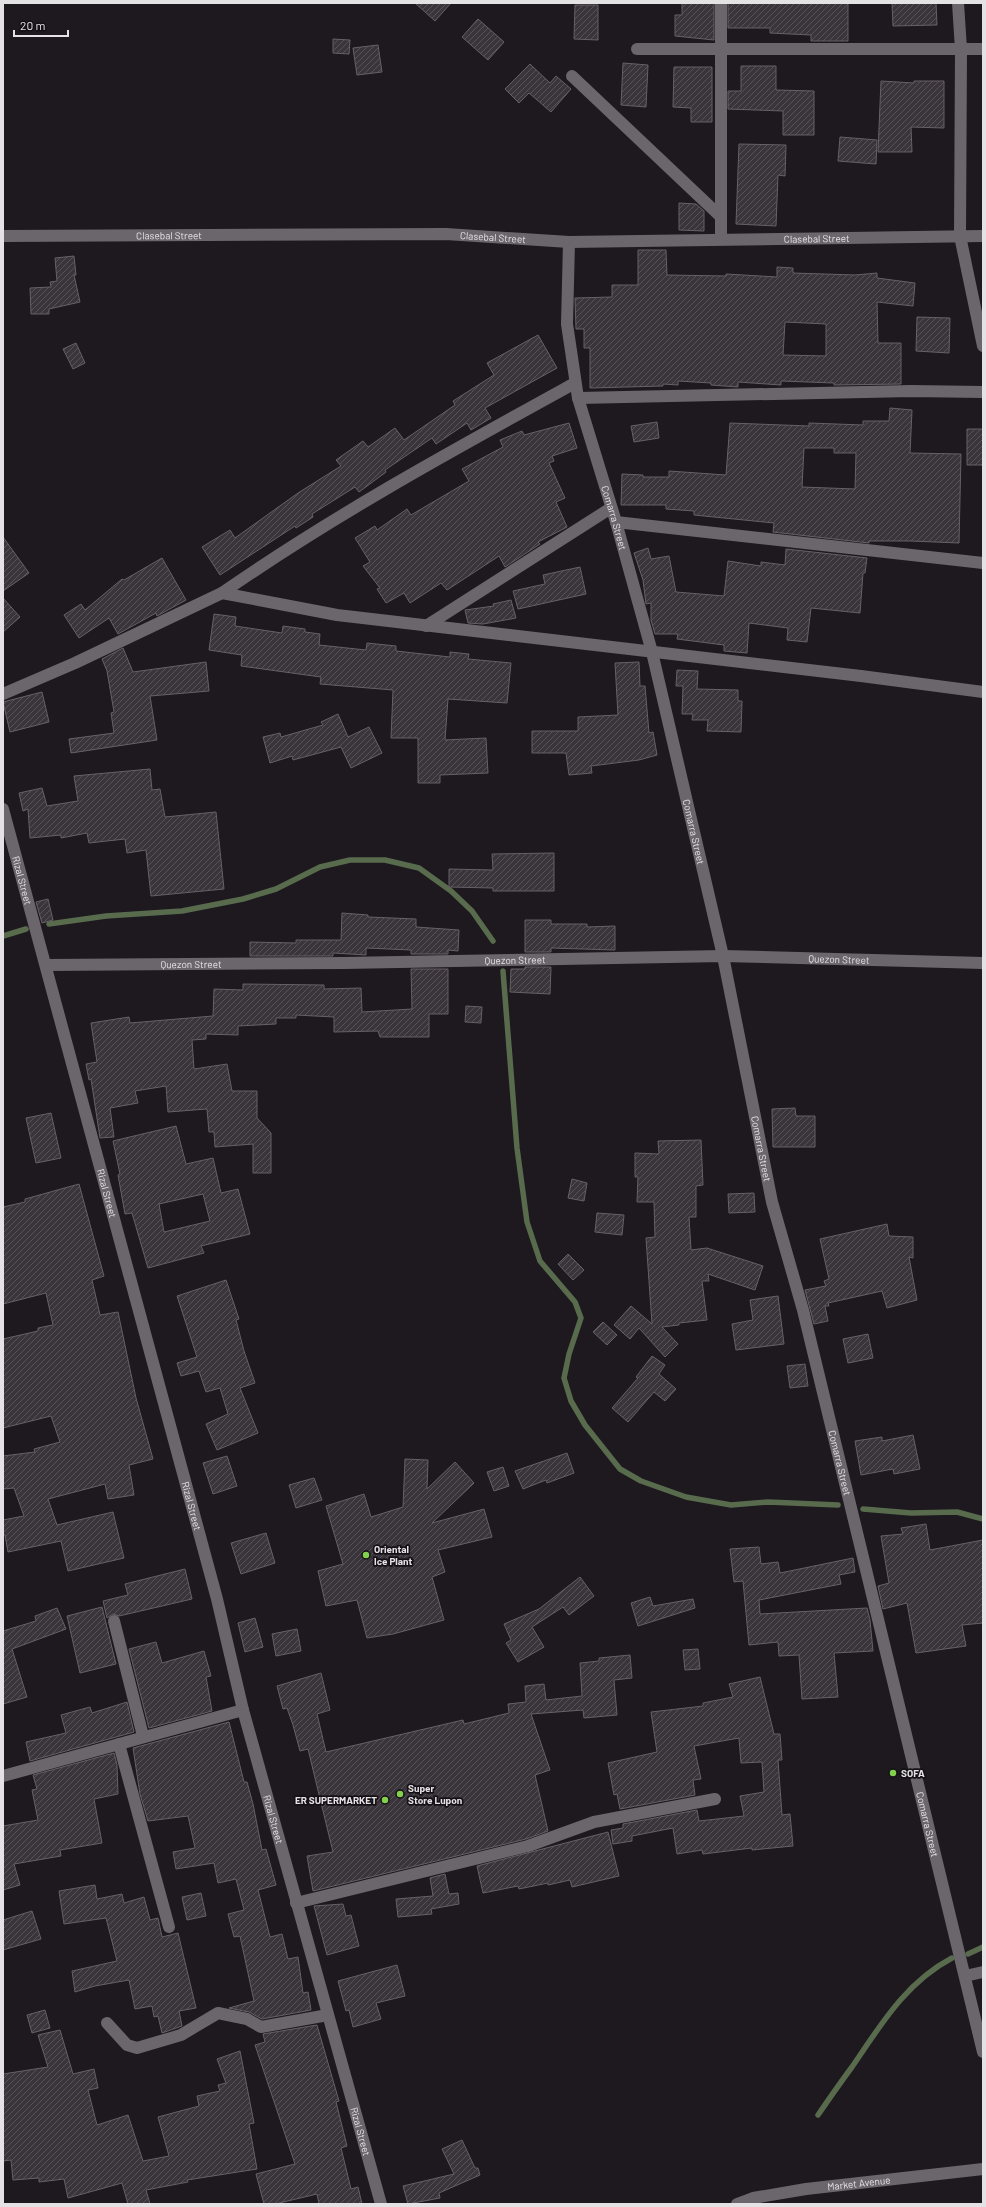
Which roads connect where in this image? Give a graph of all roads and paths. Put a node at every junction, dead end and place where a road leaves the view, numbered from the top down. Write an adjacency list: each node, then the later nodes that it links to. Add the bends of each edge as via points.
1 (721, 3): 3 (street)
2 (958, 3): 5 (street)
3 (722, 48): 4 (street); 5 (street); 8 (street)
4 (637, 49)
5 (961, 49): 6 (street); 10 (street)
6 (983, 49)
7 (572, 76): 8 (street)
8 (720, 216): 12 (street)
9 (3, 236): 13 (street, Clasebal Street, via 446,234)
10 (960, 236): 11 (street, Clasebal Street); 12 (street, Clasebal Street); 14 (street)
11 (983, 236)
12 (721, 239): 13 (street, Clasebal Street)
13 (569, 242): 15 (street, Comarra Street, via 567,324)
14 (983, 346)
15 (575, 383): 17 (street, Comarra Street); 21 (street, via 405,476 276,555)
16 (983, 392): 17 (street, via 911,391)
17 (578, 398): 18 (street, Comarra Street)
18 (611, 508): 19 (street, Comarra Street); 22 (street)
19 (616, 522): 20 (street); 23 (street, Comarra Street)
20 (983, 563)
21 (222, 593): 22 (street, via 337,615); 25 (street)
22 (426, 626): 23 (street)
23 (652, 652): 24 (street); 27 (street, Comarra Street)
24 (983, 692)
25 (3, 694)
26 (3, 809): 29 (street, Rizal Street)
27 (719, 956): 28 (street, Quezon Street); 29 (street, Quezon Street); 39 (street, Comarra Street, via 772,1202 804,1318)
28 (983, 963)
29 (46, 965): 31 (street, Rizal Street, via 217,1599)
30 (114, 1621): 32 (street)
31 (243, 1710): 32 (street); 36 (street, Rizal Street)
32 (143, 1736): 33 (street)
33 (119, 1744): 34 (street); 37 (street)
34 (3, 1776)
35 (716, 1799): 36 (street, via 594,1822 528,1846)
36 (296, 1903): 40 (street, Rizal Street)
37 (169, 1927)
38 (983, 1972): 39 (street)
39 (965, 1976): 42 (street, Comarra Street)
40 (328, 2015): 41 (street, via 262,2028 247,2019 218,2013 181,2035 137,2048 127,2045); 44 (street, Rizal Street)
41 (107, 2023)
42 (983, 2052)
43 (983, 2169): 45 (street, Market Avenue, via 806,2189 753,2198)
44 (381, 2204)
45 (737, 2204)

